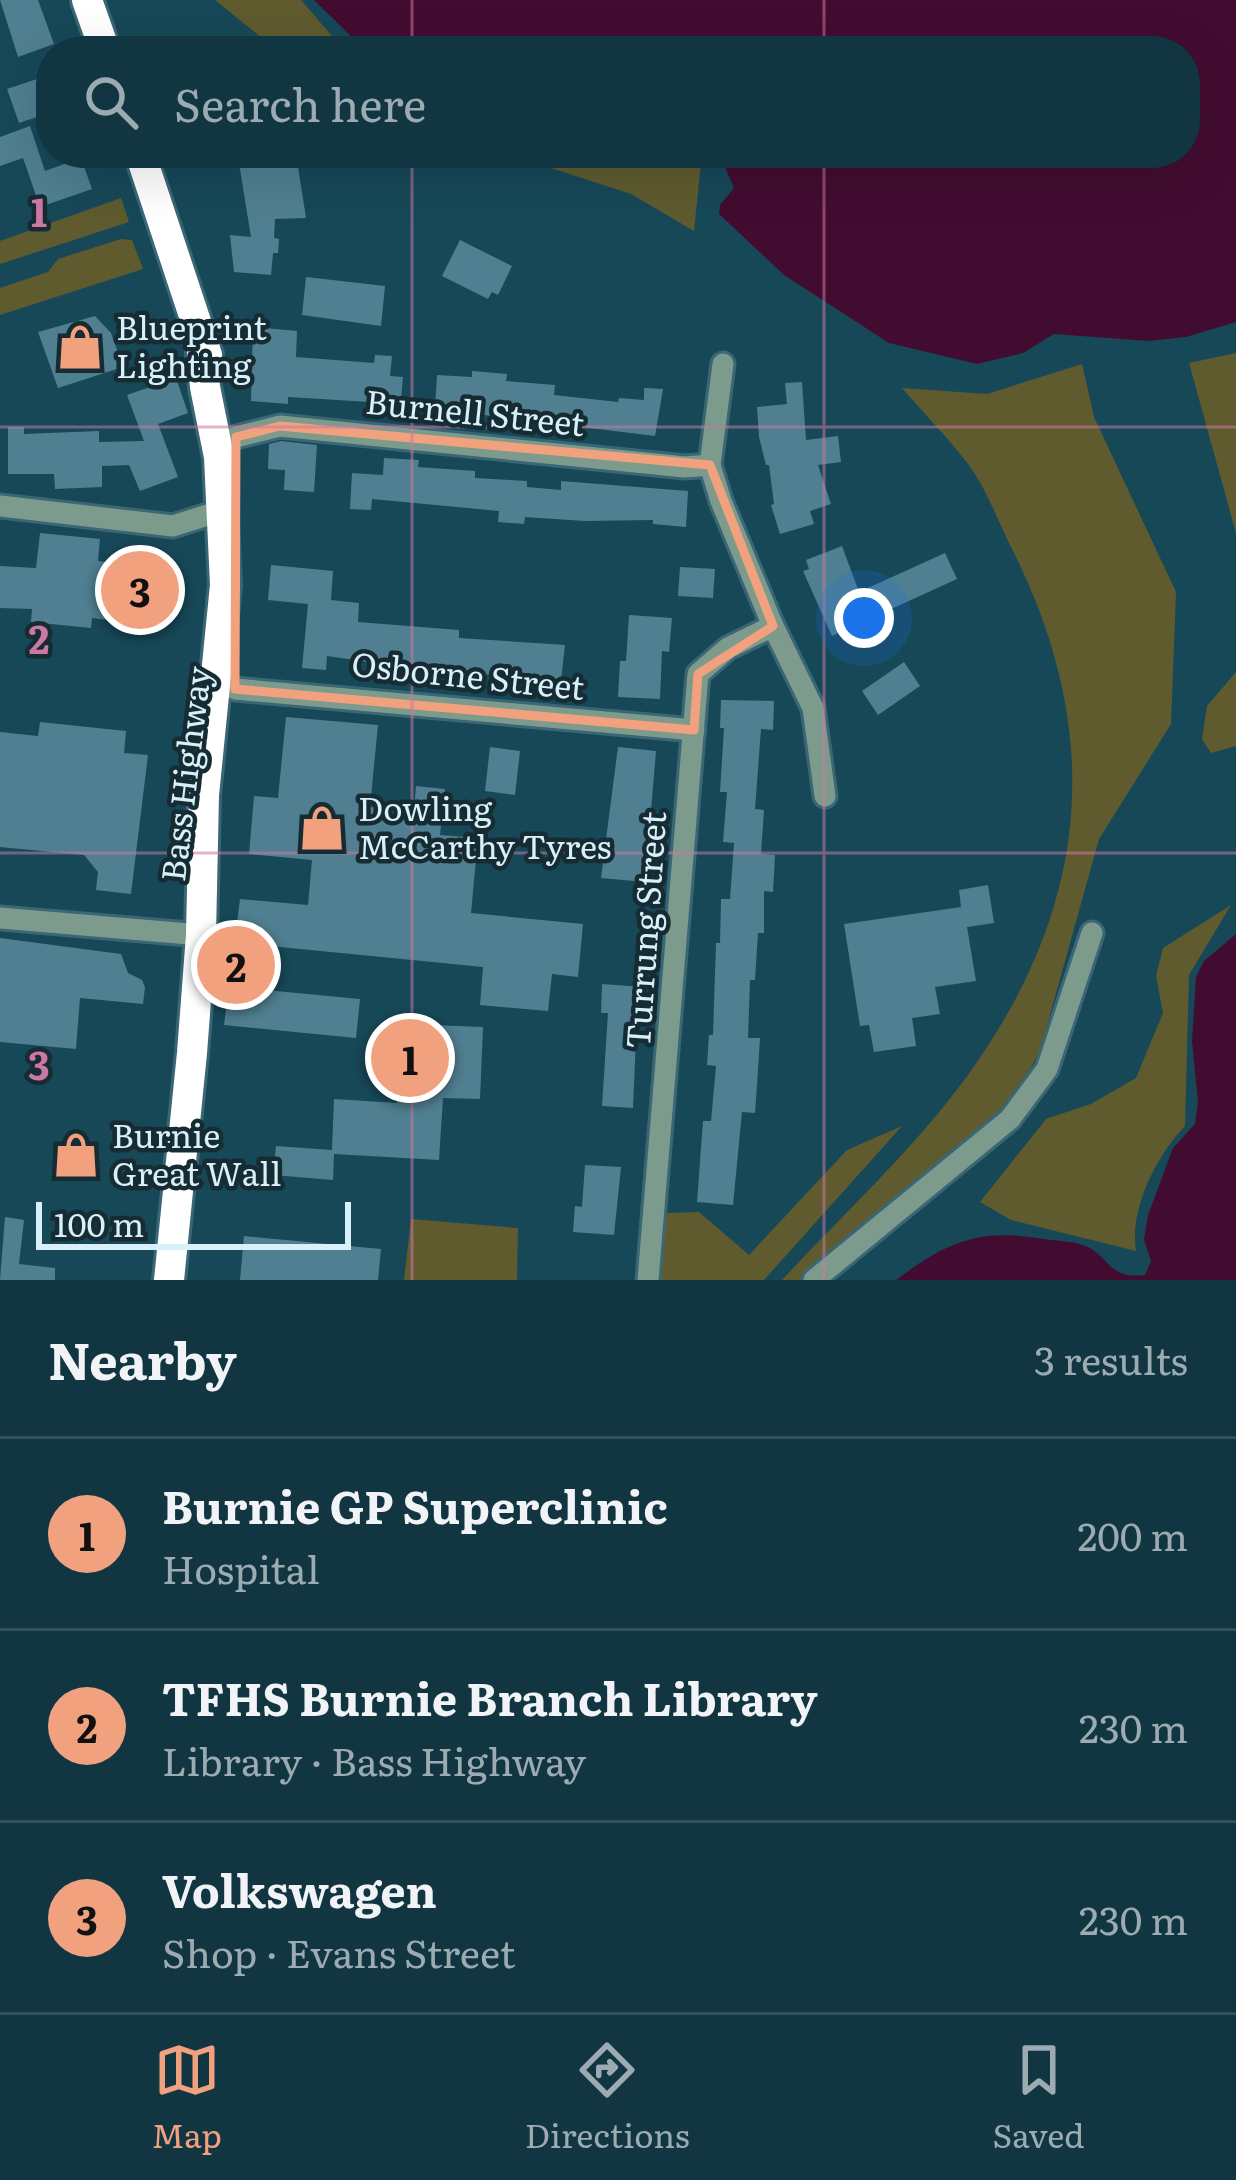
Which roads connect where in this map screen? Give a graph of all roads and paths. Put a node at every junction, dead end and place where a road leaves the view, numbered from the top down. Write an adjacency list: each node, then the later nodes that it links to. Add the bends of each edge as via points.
1 (87, 0): 2 (highway)
2 (100, 36)
3 (145, 168): 4 (highway, Bass Highway)
4 (201, 340): 6 (highway, Bass Highway); 9 (highway, Bass Highway)
5 (723, 364): 7 (street)
6 (236, 437): 7 (street, Burnell Street, via 280,426); 11 (highway, Bass Highway, via 243,506)
7 (710, 465): 10 (street)
8 (0, 506): 9 (street, via 173,526)
9 (223, 510): 16 (highway, Bass Highway)
10 (773, 626): 12 (street, Turrung Street, via 698,674); 13 (street, via 813,708)
11 (235, 689): 12 (street, Osborne Street); 16 (highway, Bass Highway)
12 (694, 730): 18 (street, Turrung Street)
13 (825, 796)
14 (0, 918): 16 (street)
15 (1092, 933): 19 (street, via 1047,1069 1010,1118)
16 (201, 935): 17 (highway, Bass Highway)
17 (169, 1280)
18 (648, 1280)
19 (814, 1280)

